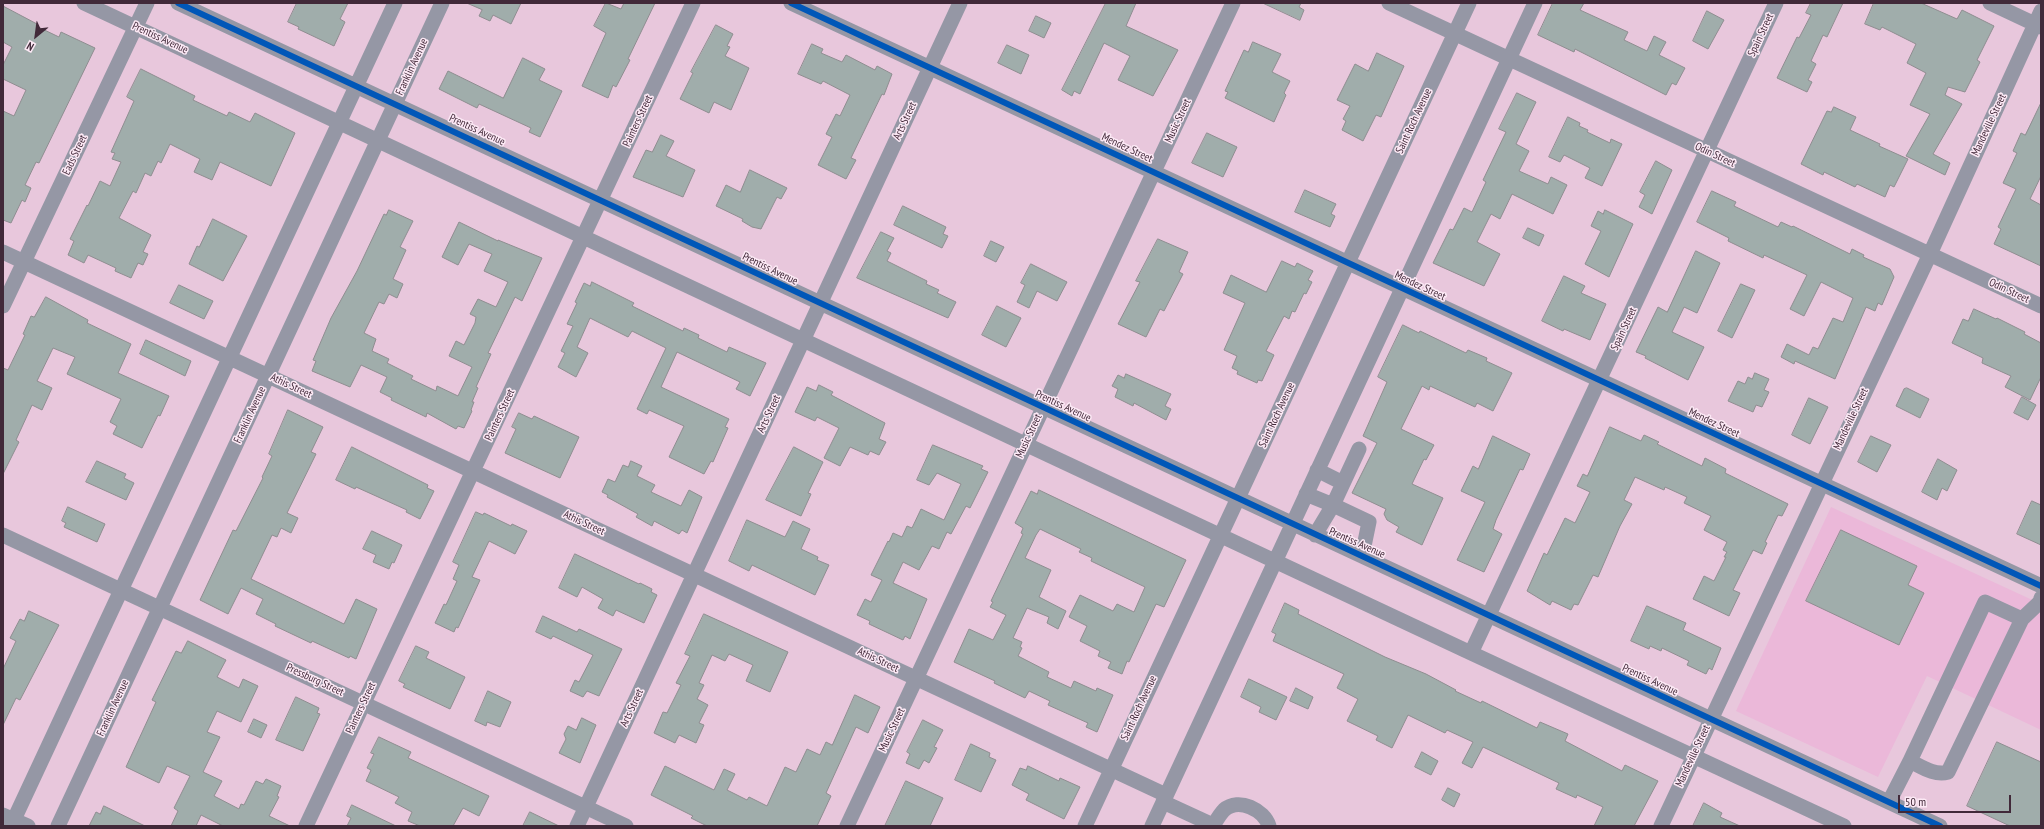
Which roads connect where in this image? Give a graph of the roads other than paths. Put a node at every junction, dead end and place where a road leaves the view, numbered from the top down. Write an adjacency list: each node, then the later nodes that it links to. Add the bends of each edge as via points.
1 (84, 3): 16 (street, Prentiss Avenue)
2 (147, 3): 16 (street, Eads Street)
3 (178, 3): 20 (street, Prentiss Avenue)
4 (395, 3): 20 (street)
5 (442, 3): 21 (street, Franklin Avenue)
6 (694, 3): 26 (street, Painters Street)
7 (791, 3): 19 (street, Mendez Street)
8 (960, 3): 19 (street, Arts Street)
9 (1233, 3): 25 (street, Music Street)
10 (1390, 3): 17 (street, Odin Street)
11 (1469, 3): 17 (street, Saint Roch Avenue)
12 (1535, 3): 18 (street)
13 (1776, 3): 24 (street, Spain Street)
14 (1990, 3): 15 (street)
15 (2039, 20): 29 (street, Mandeville Street)
16 (135, 27): 22 (street, Prentiss Avenue); 30 (street, Eads Street)
17 (1454, 33): 18 (street, Odin Street); 31 (street, Saint Roch Avenue)
18 (1509, 58): 24 (street, Odin Street); 32 (street)
19 (930, 67): 25 (street, Mendez Street); 33 (street, Arts Street)
20 (356, 86): 21 (street, Prentiss Avenue); 22 (street)
21 (395, 103): 23 (street, Franklin Avenue); 26 (street, Prentiss Avenue)
22 (339, 122): 23 (street, Prentiss Avenue); 37 (street)
23 (378, 140): 27 (street, Prentiss Avenue); 38 (street, Franklin Avenue)
24 (1707, 151): 29 (street, Odin Street); 39 (street, Spain Street)
25 (1155, 172): 31 (street, Mendez Street); 40 (street, Music Street)
26 (601, 199): 27 (street, Painters Street); 33 (street, Prentiss Avenue)
27 (584, 236): 36 (street, Prentiss Avenue); 44 (street, Painters Street)
28 (3, 252): 30 (street, Athis Street)
29 (1930, 254): 35 (street, Odin Street); 46 (street, Mandeville Street)
30 (24, 262): 34 (street, Eads Street); 37 (street, Athis Street)
31 (1348, 264): 32 (street, Mendez Street); 48 (street, Saint Roch Avenue)
32 (1401, 289): 39 (street, Mendez Street); 43 (street)
33 (820, 304): 36 (street, Arts Street); 40 (street, Prentiss Avenue)
34 (3, 306)
35 (2041, 306)
36 (803, 341): 41 (street, Prentiss Avenue); 56 (street, Arts Street)
37 (229, 357): 38 (street, Athis Street); 58 (street)
38 (268, 375): 44 (street, Athis Street); 60 (street, Franklin Avenue)
39 (1600, 381): 46 (street, Mendez Street); 61 (street, Spain Street)
40 (1042, 407): 41 (street, Music Street); 48 (street, Prentiss Avenue)
41 (1025, 444): 53 (street, Prentiss Avenue); 64 (street, Music Street)
42 (1359, 449): 45 (street)
43 (1317, 470): 45 (street); 47 (street)
44 (473, 471): 56 (street, Athis Street); 65 (street, Painters Street)
45 (1343, 483): 49 (street)
46 (1820, 484): 57 (street, Mendez Street); 66 (street, Mandeville Street)
47 (1306, 494): 49 (street); 50 (street)
48 (1237, 498): 50 (street, Prentiss Avenue); 53 (street, Saint Roch Avenue)
49 (1332, 505): 52 (street); 54 (street, via 1369,522)
50 (1292, 524): 52 (street, Prentiss Avenue); 55 (street)
51 (3, 535): 58 (street, Pressburg Street)
52 (1315, 535): 54 (street, Prentiss Avenue)
53 (1220, 536): 55 (street, Prentiss Avenue); 69 (street, Saint Roch Avenue)
54 (1362, 556): 61 (street, Prentiss Avenue)
55 (1275, 561): 63 (street, Prentiss Avenue); 70 (street)
56 (694, 575): 64 (street, Athis Street); 72 (street, Arts Street)
57 (2041, 586)
58 (121, 590): 60 (street, Pressburg Street); 73 (street)
59 (2041, 598): 62 (street)
60 (160, 608): 65 (street, Pressburg Street); 76 (street, Franklin Avenue)
61 (1489, 616): 63 (street, Spain Street); 66 (street, Prentiss Avenue)
62 (2022, 619): 68 (street, via 1948,772 1934,772); 68 (street, via 1985,602)
63 (1471, 654): 67 (street, Prentiss Avenue)
64 (916, 678): 69 (street, Athis Street); 80 (street, Music Street)
65 (363, 703): 72 (street, Pressburg Street); 77 (street, Painters Street)
66 (1710, 719): 67 (street, Mandeville Street); 71 (street, Prentiss Avenue)
67 (1693, 757): 85 (street, Mandeville Street); 86 (street, Prentiss Avenue)
68 (1910, 761): 71 (street)
69 (1111, 769): 70 (street, Athis Street); 81 (street, Saint Roch Avenue)
70 (1165, 798): 82 (street); 83 (street, Athis Street)
71 (1889, 802): 74 (street, Prentiss Avenue)
72 (586, 807): 78 (street, Arts Street); 79 (street, Pressburg Street)
73 (9, 820): 75 (street)
74 (1938, 825)
75 (28, 826)
76 (58, 826)
77 (306, 826)
78 (578, 826)
79 (626, 826)
80 (847, 826)
81 (1084, 826)
82 (1152, 826)
83 (1213, 826): 84 (street, via 1224,810 1246,805 1260,813)
84 (1269, 826)
85 (1661, 826)
86 (1844, 826)

